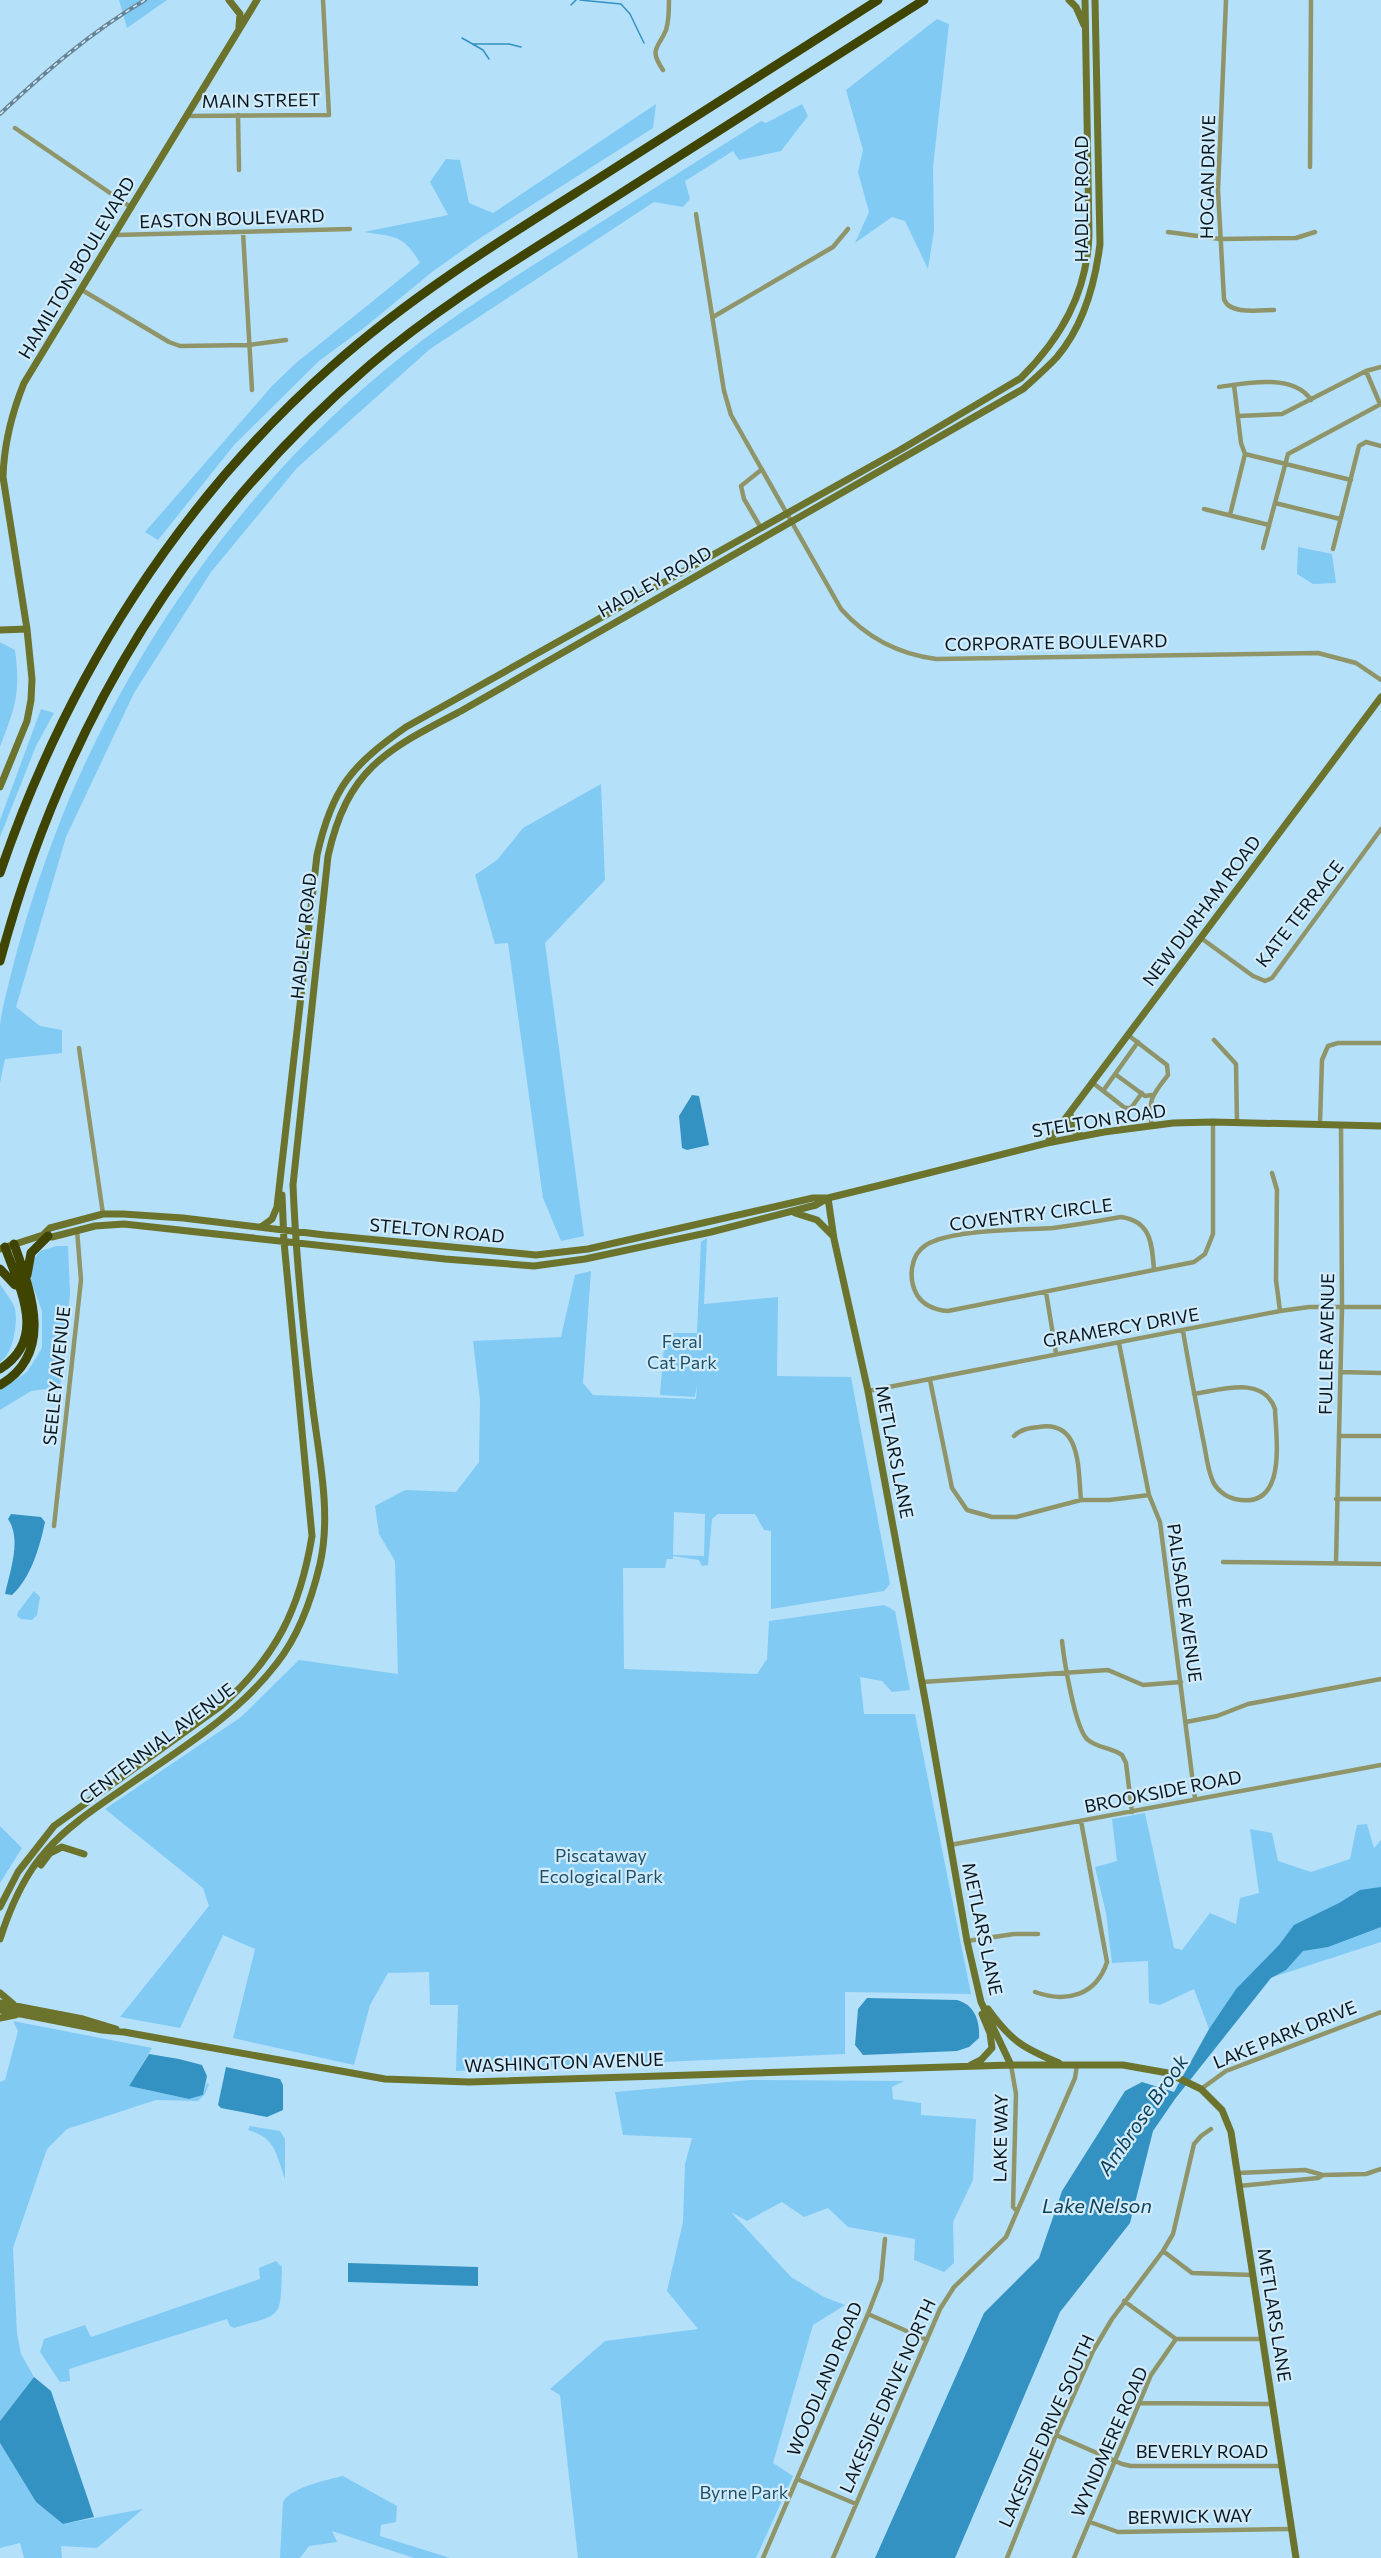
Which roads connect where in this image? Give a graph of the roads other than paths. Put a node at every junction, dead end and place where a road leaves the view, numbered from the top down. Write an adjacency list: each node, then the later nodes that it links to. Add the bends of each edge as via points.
1 (229, 0): 13 (main road, via 240,14)
2 (257, 0): 13 (main road, HAMILTON BOULEVARD)
3 (323, 0): 15 (street, MAIN STREET, via 329,115)
4 (669, 0): 14 (street, via 666,29 656,49 657,62)
5 (1069, 0): 12 (main road)
6 (1085, 0): 12 (main road, HADLEY ROAD)
7 (1095, 0): 52 (main road, HADLEY ROAD, via 1100,244 1093,285 1074,331 1058,356 1023,389)
8 (1226, 0): 28 (street, HOGAN DRIVE, via 1218,189)
9 (1311, 0): 18 (street)
10 (874, 2): 65 (highway, via 431,287 360,342 292,403 188,520 122,614 62,720)
11 (921, 2): 67 (highway, via 450,304 373,363 284,446 226,512 175,579 98,704 40,832)
12 (1085, 28): 49 (main road, HADLEY ROAD, via 1089,244 1082,284 1065,325 1021,378)
13 (238, 32): 16 (main road, HAMILTON BOULEVARD)
14 (663, 70)
15 (238, 115): 16 (street, MAIN STREET); 19 (street)
16 (188, 116): 20 (main road, HAMILTON BOULEVARD)
17 (15, 128): 20 (street)
18 (1310, 166)
19 (239, 170)
20 (132, 208): 27 (main road, HAMILTON BOULEVARD)
21 (696, 214): 31 (street, CORPORATE BOULEVARD)
22 (350, 229): 24 (street, EASTON BOULEVARD)
23 (848, 230): 31 (street, via 833,247)
24 (243, 232): 27 (street, EASTON BOULEVARD); 33 (street)
25 (1168, 232): 28 (street)
26 (1315, 232): 28 (street, via 1296,238)
27 (115, 235): 29 (main road, HAMILTON BOULEVARD)
28 (1220, 240): 30 (street, HOGAN DRIVE, via 1226,304 1236,309)
29 (82, 290): 33 (street, via 180,346); 57 (main road, HAMILTON BOULEVARD, via 24,383 4,453 3,477)
30 (1274, 310)
31 (714, 317): 45 (street, CORPORATE BOULEVARD, via 729,408)
32 (286, 340): 33 (street)
33 (249, 345): 38 (street)
34 (1381, 367): 35 (street)
35 (1366, 371): 39 (street); 40 (street)
36 (1234, 385): 37 (street); 39 (street, via 1271,382 1303,390); 41 (street)
37 (1219, 387)
38 (252, 390)
39 (1311, 400): 41 (street, via 1282,414)
40 (1380, 404): 44 (street, via 1291,451)
41 (1238, 416): 43 (street)
42 (1381, 446): 46 (street, via 1366,442 1359,446)
43 (1245, 454): 44 (street); 50 (street)
44 (1284, 463): 46 (street); 47 (street)
45 (761, 470): 49 (street, CORPORATE BOULEVARD); 54 (street, via 741,486)
46 (1351, 480): 51 (street)
47 (1275, 503): 51 (street); 53 (street)
48 (1204, 509): 50 (street)
49 (787, 514): 52 (street, CORPORATE BOULEVARD); 54 (main road, HADLEY ROAD)
50 (1230, 515): 53 (street)
51 (1340, 519): 56 (street)
52 (791, 521): 59 (street, CORPORATE BOULEVARD, via 851,620 890,646 914,656 936,659 1317,653 1356,663); 62 (main road, HADLEY ROAD)
53 (1269, 525): 55 (street)
54 (761, 528): 61 (main road, HADLEY ROAD)
55 (1263, 549)
56 (1333, 549)
57 (27, 629): 58 (main road); 63 (main road, HAMILTON BOULEVARD, via 31,700 27,722)
58 (0, 630)
59 (1381, 680)
60 (1381, 697): 66 (main road, NEW DURHAM ROAD)
61 (406, 727): 62 (main road); 88 (main road, HADLEY ROAD, via 371,752 353,771 324,825)
62 (410, 737): 95 (main road, HADLEY ROAD, via 385,753 361,777 335,825 322,900 296,1149)
63 (0, 787)
64 (1381, 829): 66 (street, KATE TERRACE, via 1272,978 1265,981 1253,976)
65 (0, 873)
66 (1201, 938): 68 (main road, NEW DURHAM ROAD)
67 (0, 961)
68 (1128, 1035): 70 (street); 74 (main road, NEW DURHAM ROAD)
69 (1214, 1040): 80 (street, via 1236,1064)
70 (1138, 1042): 73 (street); 77 (street, via 1167,1065 1168,1075)
71 (1381, 1043): 81 (street, via 1328,1046 1322,1060)
72 (79, 1048): 91 (street)
73 (1115, 1074): 75 (street); 76 (street)
74 (1093, 1083): 75 (street); 78 (main road, NEW DURHAM ROAD)
75 (1103, 1091): 76 (street, via 1125,1108 1131,1108)
76 (1142, 1093): 77 (street)
77 (1152, 1095): 83 (street)
78 (1070, 1113): 85 (main road, via 1072,1129); 86 (main road, NEW DURHAM ROAD)
79 (1213, 1122): 80 (main road, STELTON ROAD); 83 (main road, STELTON ROAD); 102 (street, COVENTRY CIRCLE, via 1213,1234 1209,1248 1194,1262)
80 (1237, 1123): 81 (main road, STELTON ROAD)
81 (1320, 1124): 82 (main road, STELTON ROAD)
82 (1341, 1125): 84 (main road, STELTON ROAD); 107 (street, FULLER AVENUE)
83 (1152, 1126): 85 (main road, STELTON ROAD)
84 (1381, 1126)
85 (1081, 1136): 86 (main road, STELTON ROAD)
86 (1047, 1143): 89 (main road, STELTON ROAD)
87 (1272, 1173): 108 (street, via 1277,1190 1276,1280)
88 (281, 1178): 92 (main road, HADLEY ROAD, via 276,1213); 93 (main road, HADLEY ROAD)
89 (828, 1198): 90 (main road, STELTON ROAD, via 816,1206); 95 (main road, STELTON ROAD, via 813,1198 588,1249 536,1255); 97 (main road, METLARS LANE)
90 (788, 1213): 97 (main road, via 817,1220); 99 (main road, STELTON ROAD, via 585,1259 534,1266)
91 (103, 1214): 92 (main road, STELTON ROAD, via 153,1215); 96 (main road, STELTON ROAD, via 50,1228)
92 (261, 1227): 93 (main road, STELTON ROAD)
93 (283, 1228): 95 (main road, STELTON ROAD); 98 (main road, HADLEY ROAD)
94 (77, 1229): 96 (main road, STELTON ROAD); 98 (main road, STELTON ROAD, via 124,1224); 126 (street, SEELEY AVENUE, via 81,1280)
95 (295, 1230): 99 (main road, HADLEY ROAD)
96 (45, 1235): 100 (main road, STELTON ROAD); 103 (highway, via 31,1253)
97 (834, 1239): 117 (main road, METLARS LANE)
98 (284, 1242): 99 (main road, STELTON ROAD); 143 (main road, CENTENNIAL AVENUE, via 312,1536 288,1622 261,1666 220,1706 54,1826 18,1872)
99 (296, 1243): 142 (main road, CENTENNIAL AVENUE, via 324,1500 321,1562 303,1617 279,1662 258,1686 225,1715 63,1834)
100 (6, 1247): 103 (highway); 105 (highway)
101 (0, 1269): 105 (highway)
102 (1154, 1269): 104 (street, COVENTRY CIRCLE); 104 (street, COVENTRY CIRCLE, via 1151,1237 1146,1229 1121,1217 938,1240 922,1248 913,1263 915,1291 920,1300 939,1310)
103 (26, 1280): 116 (highway, via 34,1310 32,1348 22,1367)
104 (1046, 1292): 111 (street)
105 (21, 1293): 112 (highway, via 27,1316 26,1338 17,1355)
106 (1381, 1307): 107 (street, GRAMERCY DRIVE)
107 (1342, 1308): 108 (street, GRAMERCY DRIVE); 113 (street, FULLER AVENUE)
108 (1280, 1311): 109 (street, GRAMERCY DRIVE)
109 (1183, 1331): 110 (street, GRAMERCY DRIVE); 118 (street)
110 (1119, 1343): 111 (street, GRAMERCY DRIVE); 122 (street, PALISADE AVENUE)
111 (1056, 1353): 115 (street, GRAMERCY DRIVE)
112 (0, 1369)
113 (1341, 1372): 114 (street); 120 (street, FULLER AVENUE)
114 (1381, 1373)
115 (930, 1380): 117 (street, GRAMERCY DRIVE); 123 (street, via 952,1488 967,1510 992,1517 1016,1517)
116 (0, 1385)
117 (868, 1391): 133 (main road, METLARS LANE)
118 (1194, 1394): 118 (street, via 1216,1487 1224,1495 1241,1500 1265,1494 1276,1469 1272,1401 1265,1393 1249,1387)
119 (1014, 1436): 123 (street, via 1024,1429 1050,1425 1064,1431 1076,1450)
120 (1339, 1436): 121 (street); 124 (street, FULLER AVENUE)
121 (1381, 1436)
122 (1149, 1495): 123 (street); 134 (street, PALISADE AVENUE, via 1160,1522)
123 (1081, 1500)
124 (1336, 1500): 125 (street); 128 (street, FULLER AVENUE)
125 (1381, 1500)
126 (54, 1526)
127 (1223, 1562): 128 (street)
128 (1336, 1563): 129 (street)
129 (1381, 1564)
130 (1062, 1641): 131 (street)
131 (1066, 1672): 133 (street); 134 (street, via 1108,1670 1143,1685); 138 (street, via 1086,1738 1116,1751 1126,1763)
132 (1381, 1678): 135 (street, via 1248,1704)
133 (922, 1682): 140 (main road, METLARS LANE)
134 (1181, 1682): 135 (street, PALISADE AVENUE)
135 (1186, 1722): 137 (street, PALISADE AVENUE)
136 (1381, 1765): 137 (street, BROOKSIDE ROAD)
137 (1196, 1799): 138 (street, BROOKSIDE ROAD)
138 (1132, 1812): 139 (street, BROOKSIDE ROAD)
139 (1081, 1821): 140 (street, BROOKSIDE ROAD); 147 (street, via 1107,1962 1099,1980 1081,1994 1056,1997)
140 (950, 1845): 146 (main road, METLARS LANE)
141 (84, 1854): 142 (main road, via 62,1847 56,1849)
142 (25, 1881): 145 (main road, CENTENNIAL AVENUE)
143 (0, 1907)
144 (1038, 1934): 146 (street)
145 (0, 1939)
146 (967, 1941): 149 (main road, METLARS LANE)
147 (1035, 1992)
148 (0, 1993): 152 (main road)
149 (981, 2002): 155 (main road, via 1006,2034); 156 (main road, METLARS LANE); 158 (main road, via 992,2048)
150 (0, 2003): 152 (main road, WASHINGTON AVENUE)
151 (0, 2010): 152 (main road, WASHINGTON AVENUE)
152 (20, 2010): 154 (main road); 158 (main road, WASHINGTON AVENUE, via 102,2030 385,2079 469,2082)
153 (1381, 2012): 159 (street, LAKE PARK DRIVE, via 1226,2071)
154 (0, 2018)
155 (1061, 2064): 156 (main road, METLARS LANE); 157 (main road, METLARS LANE)
156 (1011, 2065): 158 (main road, WASHINGTON AVENUE); 169 (street, LAKE WAY, via 1016,2094 1013,2207)
157 (1077, 2065): 159 (main road, METLARS LANE, via 1139,2067 1180,2078); 169 (street, LAKESIDE DRIVE NORTH, via 1075,2078)
158 (970, 2066)
159 (1201, 2089): 164 (main road, METLARS LANE, via 1217,2103 1228,2123)
160 (1211, 2129): 171 (street, LAKESIDE DRIVE SOUTH, via 1194,2144 1178,2218)
161 (1381, 2169): 165 (street, via 1366,2174)
162 (1269, 2170): 163 (street); 164 (street); 167 (street)
163 (1305, 2170): 165 (street); 166 (street)
164 (1237, 2173): 168 (main road, METLARS LANE)
165 (1323, 2175): 166 (street)
166 (1304, 2180): 167 (street)
167 (1269, 2182): 168 (street)
168 (1239, 2186): 172 (main road, METLARS LANE)
169 (1017, 2211): 177 (street, LAKESIDE DRIVE NORTH, via 1003,2241 949,2293)
170 (885, 2239): 174 (street, WOODLAND ROAD, via 881,2280)
171 (1163, 2251): 172 (street, via 1192,2273); 173 (street, LAKESIDE DRIVE SOUTH)
172 (1253, 2274): 176 (main road, METLARS LANE)
173 (1124, 2301): 175 (street); 180 (street, LAKESIDE DRIVE SOUTH, via 1093,2351)
174 (868, 2314): 177 (street); 183 (street, WOODLAND ROAD)
175 (1176, 2339): 176 (street); 178 (street, WYNDMERE ROAD, via 1151,2375)
176 (1263, 2339): 179 (main road, METLARS LANE)
177 (927, 2340): 184 (street, LAKESIDE DRIVE NORTH)
178 (1140, 2403): 179 (street); 181 (street, WYNDMERE ROAD)
179 (1273, 2404): 182 (main road, METLARS LANE)
180 (1056, 2435): 181 (street, BEVERLY ROAD); 189 (street, LAKESIDE DRIVE SOUTH)
181 (1115, 2461): 182 (street, BEVERLY ROAD, via 1131,2466); 185 (street, WYNDMERE ROAD)
182 (1282, 2466): 186 (main road, METLARS LANE)
183 (797, 2479): 184 (street); 187 (street, WOODLAND ROAD)
184 (856, 2504): 188 (street, LAKESIDE DRIVE NORTH)
185 (1090, 2522): 186 (street, BERWICK WAY, via 1118,2532); 190 (street, WYNDMERE ROAD)
186 (1292, 2529): 191 (main road, METLARS LANE)
187 (763, 2558)
188 (833, 2558)
189 (1006, 2558)
190 (1074, 2558)
191 (1296, 2558)

